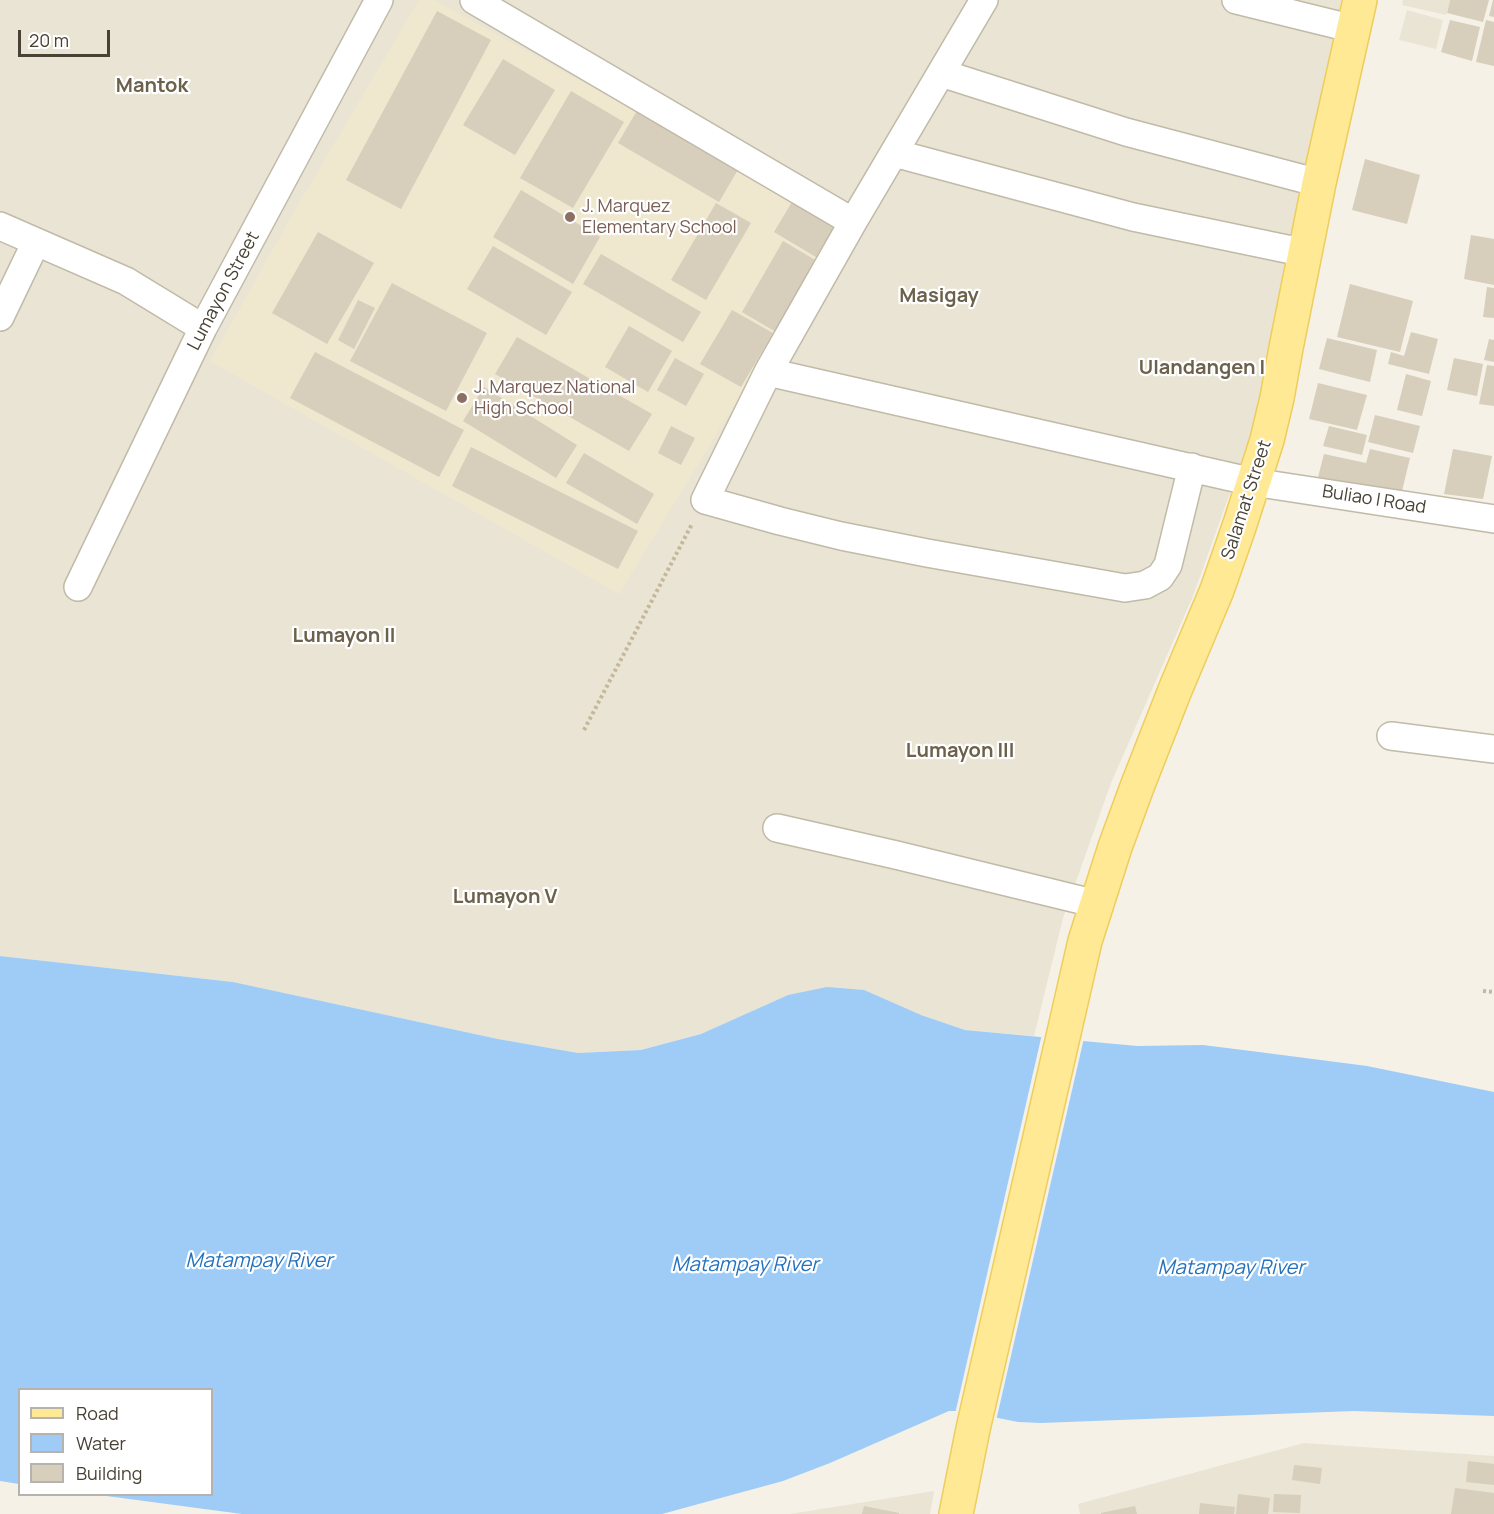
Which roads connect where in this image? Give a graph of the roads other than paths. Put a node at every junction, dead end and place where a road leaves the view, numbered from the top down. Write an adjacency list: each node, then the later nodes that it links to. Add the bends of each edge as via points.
1 (379, 0): 14 (street, Lumayon Street)
2 (474, 0): 9 (street)
3 (984, 0): 6 (street)
4 (1236, 0): 5 (street)
5 (1357, 15): 8 (main road, Salamat Street)
6 (941, 73): 7 (street); 8 (street, via 1126,132)
7 (894, 153): 9 (street); 12 (street, via 1133,217)
8 (1319, 183): 12 (main road, Salamat Street)
9 (853, 222): 15 (street)
10 (0, 226): 11 (street)
11 (36, 242): 13 (street); 14 (street, via 126,282)
12 (1306, 253): 17 (main road, Salamat Street, via 1277,398)
13 (0, 316)
14 (203, 328): 19 (street, Lumayon Street)
15 (768, 372): 16 (street, Buliao I Road); 16 (street, via 705,500 841,536 1125,588 1144,585 1160,577 1168,565)
16 (1192, 467): 17 (street, Buliao I Road)
17 (1253, 482): 18 (street, Buliao I Road); 23 (main road, Salamat Street, via 1217,590 1137,788)
18 (1494, 519)
19 (78, 587)
20 (1391, 736): 21 (street)
21 (1494, 749)
22 (777, 828): 23 (street)
23 (1097, 904): 24 (main road, Salamat Street, via 1075,982)
24 (956, 1514)

